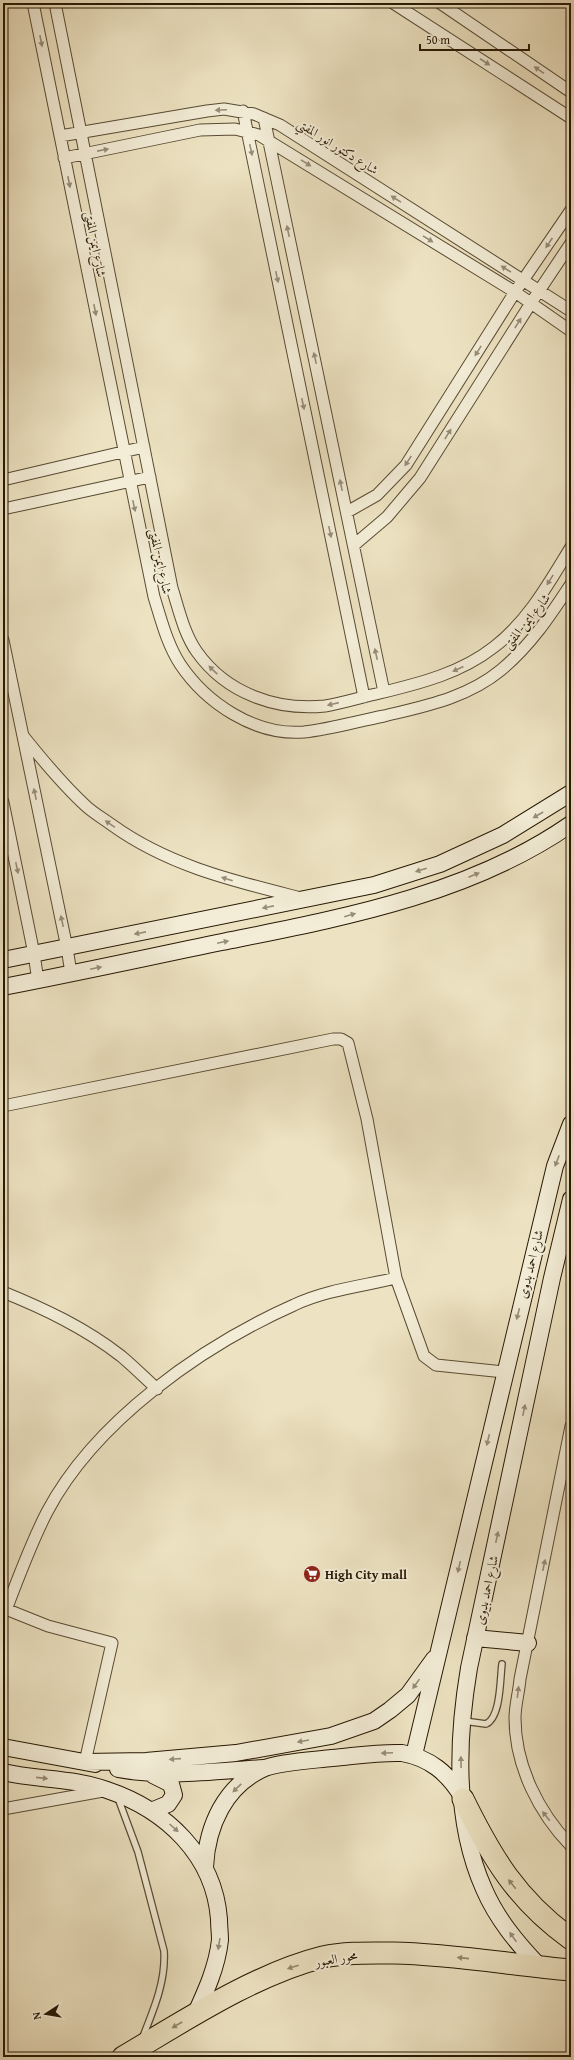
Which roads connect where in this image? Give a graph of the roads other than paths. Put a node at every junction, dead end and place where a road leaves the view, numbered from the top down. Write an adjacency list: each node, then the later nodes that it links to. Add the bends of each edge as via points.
1 (33, 3): 11 (street, شارع ايمن المفتى, one-way to 11)
2 (55, 3): 10 (street, شارع ايمن المفتى)
3 (393, 3): 8 (street, one-way to 8)
4 (440, 3): 5 (street, one-way to 4)
5 (571, 92)
6 (243, 112): 7 (street, شارع دكتور انور المفتي); 9 (street); 10 (street, شارع دكتور انور المفتي, one-way to 10, via 224,109 207,111)
7 (264, 118): 12 (street); 19 (street, شارع دكتور انور المفتي, one-way to 7, via 280,125)
8 (571, 118)
9 (247, 131): 12 (street); 13 (street, one-way to 9, via 200,130); 17 (street, one-way to 17)
10 (81, 132): 11 (street, شارع دكتور انور المفتي); 13 (street, شارع ايمن المفتى)
11 (60, 136): 14 (street, شارع ايمن المفتى)
12 (269, 140): 16 (street); 21 (street, one-way to 21)
13 (85, 154): 14 (street); 25 (street, شارع ايمن المفتى)
14 (64, 158): 26 (street, شارع ايمن المفتى, one-way to 26)
15 (571, 210): 19 (street, one-way to 19)
16 (284, 211): 17 (street); 31 (street, one-way to 16)
17 (265, 215): 37 (street, one-way to 37)
18 (571, 243): 20 (street)
19 (523, 280): 20 (street, شارع دكتور انور المفتي); 21 (street)
20 (539, 290): 22 (street); 23 (street, شارع دكتور انور المفتي)
21 (515, 292): 22 (street); 31 (street, one-way to 31, via 406,465 376,495)
22 (531, 303): 24 (street); 32 (street, one-way to 22, via 386,517 420,478)
23 (571, 311)
24 (571, 331)
25 (144, 447): 26 (street); 27 (street, شارع ايمن المفتى)
26 (123, 452): 28 (street); 29 (street, شارع ايمن المفتى)
27 (150, 477): 29 (street); 37 (street, شارع ايمن المفتى, one-way to 27, via 326,705 300,707 277,704 254,697 232,686 213,671 197,652 182,622 172,588)
28 (3, 480)
29 (129, 481): 30 (street); 34 (street, شارع ايمن المفتى, one-way to 34, via 154,597 167,639 180,664 200,689 226,710 250,723 276,730 303,732 329,728 439,703 471,690 500,672 525,648)
30 (3, 508)
31 (347, 512): 32 (street)
32 (354, 545): 36 (street, one-way to 32)
33 (571, 547): 36 (street, شارع ايمن المفتى, one-way to 36, via 533,607 495,647 447,674)
34 (571, 584)
35 (3, 640): 38 (street)
36 (384, 692): 37 (street, شارع ايمن المفتى)
37 (364, 697)
38 (22, 735): 42 (street, one-way to 38, via 239,883 151,851 88,808 54,774); 43 (street, one-way to 38)
39 (571, 793): 42 (street, one-way to 42, via 504,835 440,864 374,885)
40 (3, 802): 44 (street, one-way to 44)
41 (571, 824): 46 (street, one-way to 41, via 339,918 397,902 494,866)
42 (305, 899): 43 (street, one-way to 43)
43 (67, 948): 44 (street); 46 (street)
44 (34, 954): 45 (street); 47 (street)
45 (3, 960)
46 (71, 973): 47 (street)
47 (38, 981): 48 (street)
48 (3, 988)
49 (3, 1106): 52 (street, via 333,1039 344,1040 348,1043 367,1119)
50 (571, 1124): 54 (street, شارع احمد بدوى, one-way to 54, via 555,1166)
51 (571, 1199): 58 (street, شارع احمد بدوى, one-way to 51)
52 (396, 1278): 54 (street, via 424,1356 430,1362 441,1366); 55 (street, via 294,1304 223,1342 194,1360)
53 (3, 1292): 55 (street, via 41,1307 83,1329 121,1356)
54 (504, 1372): 60 (street, شارع احمد بدوى, one-way to 60)
55 (157, 1389): 57 (street, via 124,1415 95,1444 69,1477 47,1512)
56 (571, 1426): 59 (street, one-way to 56)
57 (5, 1609): 65 (street, via 48,1626 112,1643)
58 (475, 1638): 59 (street); 62 (street, شارع احمد بدوى)
59 (528, 1643): 73 (street, one-way to 59, via 542,1810 528,1780 518,1746 515,1718)
60 (439, 1653): 64 (street, شارع احمد بدوى); 65 (street, one-way to 65, via 408,1695 374,1721 346,1732 236,1753 146,1761)
61 (502, 1664): 62 (lane, via 493,1720 486,1724)
62 (462, 1721): 70 (street, شارع احمد بدوى, one-way to 62, via 461,1766)
63 (3, 1747): 65 (street)
64 (414, 1755): 66 (street, one-way to 66, via 390,1753); 70 (street, via 443,1771)
65 (85, 1762): 68 (street)
66 (266, 1767): 68 (street); 74 (street, one-way to 74, via 244,1781 222,1804 213,1825)
67 (3, 1772): 69 (street, one-way to 69, via 62,1780)
68 (151, 1774): 72 (street, via 171,1784 174,1795 168,1804)
69 (112, 1792): 71 (street); 72 (street); 79 (lane, via 138,1852 164,1951 165,1964 160,1986)
70 (464, 1799): 75 (highway, one-way to 70, via 533,1907 512,1884 494,1858); 76 (street, شارع احمد بدوى, one-way to 70, via 517,1943 484,1890 466,1830)
71 (3, 1809)
72 (151, 1811): 74 (street, one-way to 74, via 178,1831 192,1846)
73 (571, 1846)
74 (205, 1867): 78 (street, one-way to 78, via 218,1902 220,1940 212,1976)
75 (571, 1939)
76 (539, 1966): 77 (highway, محور العبور); 78 (highway, محور العبور, one-way to 78, via 420,1954 368,1952 324,1957 273,1974)
77 (571, 1970)
78 (195, 2015): 79 (highway, محور العبور, one-way to 79)
79 (131, 2052)

